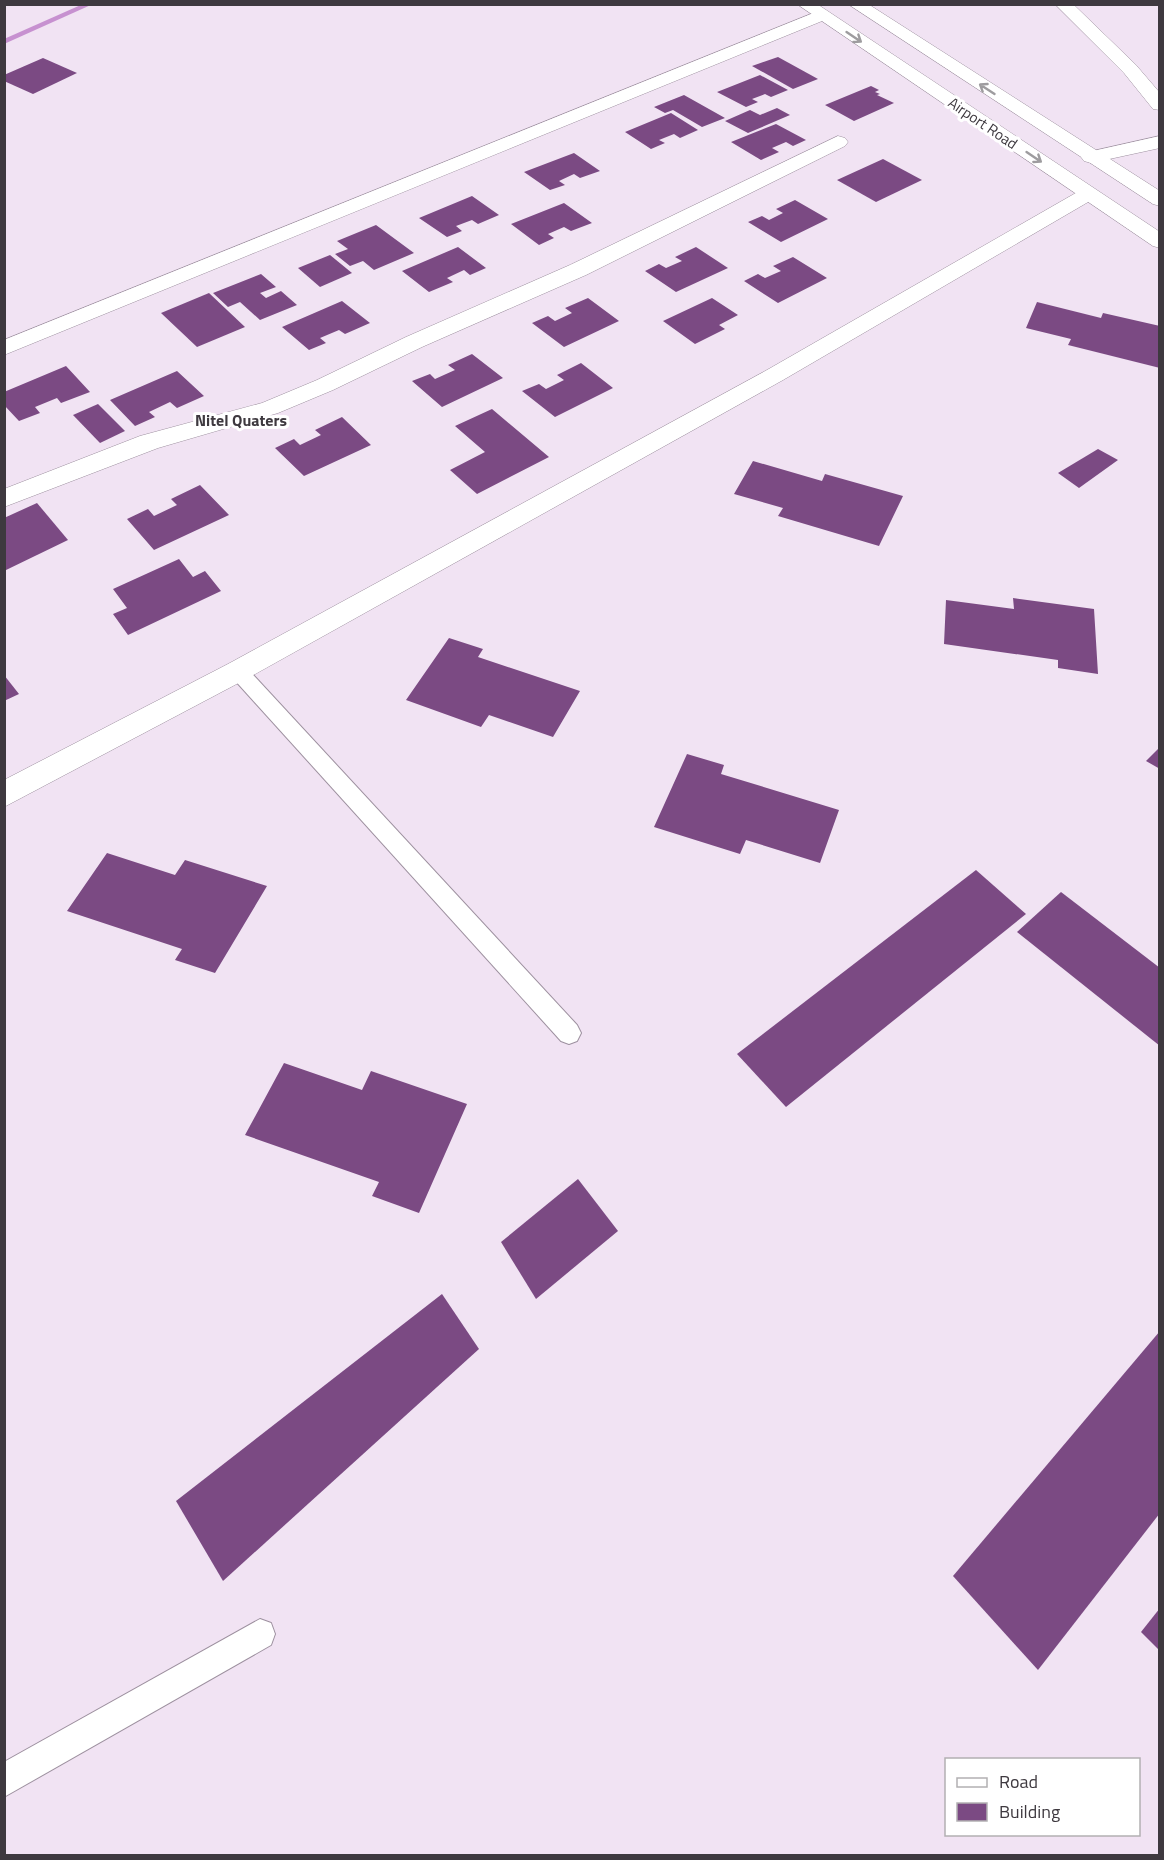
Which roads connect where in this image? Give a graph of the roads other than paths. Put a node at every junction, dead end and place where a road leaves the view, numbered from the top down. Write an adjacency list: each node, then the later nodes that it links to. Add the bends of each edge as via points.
1 (856, 4): 7 (street, Airport Road, one-way to 1)
2 (1064, 4): 4 (street, via 1130,69)
3 (813, 10): 8 (street, Airport Road, one-way to 8); 11 (street)
4 (1160, 105)
5 (838, 142): 12 (street, via 578,270 325,385 270,408 149,442)
6 (1160, 142): 7 (street)
7 (1091, 157): 9 (street, Airport Road)
8 (1088, 194): 10 (street, Airport Road); 13 (street, via 775,375)
9 (1160, 200)
10 (1160, 242)
11 (4, 348)
12 (4, 499)
13 (238, 671): 14 (street); 15 (lane)
14 (4, 795)
15 (569, 1033)
16 (260, 1634): 17 (lane)
17 (4, 1781)

